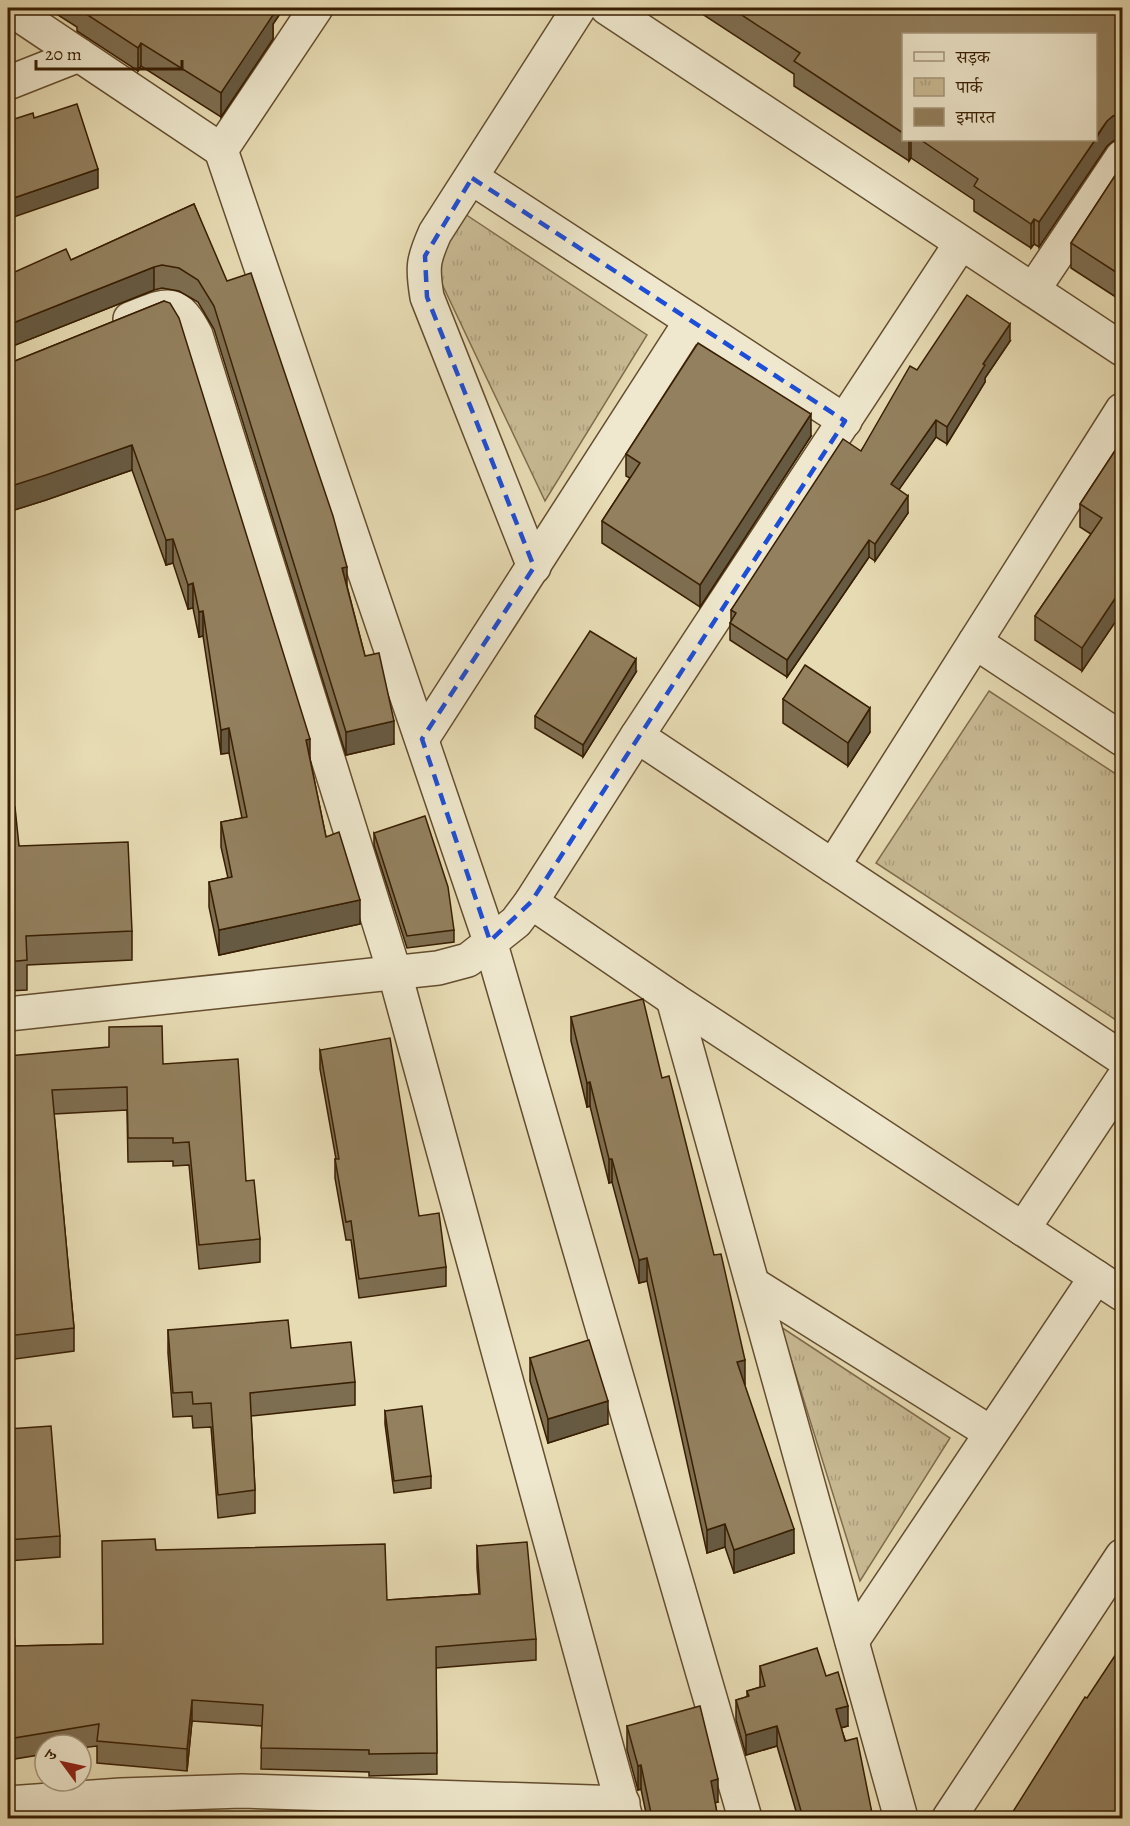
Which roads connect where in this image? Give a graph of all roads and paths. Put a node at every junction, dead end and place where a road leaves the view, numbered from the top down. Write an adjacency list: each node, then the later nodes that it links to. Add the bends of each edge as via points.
1 (9, 8): 5 (street)
2 (316, 8): 7 (street)
3 (579, 8): 9 (street)
4 (607, 8): 10 (street)
5 (79, 55): 6 (street); 7 (street)
6 (8, 83)
7 (221, 150): 20 (street)
8 (1122, 157): 11 (street)
9 (472, 178): 12 (street); 17 (street, via 435,233 423,273 427,297)
10 (962, 243): 11 (street); 16 (street)
11 (1033, 290): 14 (street)
12 (692, 321): 16 (street); 17 (street)
13 (106, 329): 25 (street, via 161,307 174,307 186,317 196,336)
14 (1122, 350)
15 (1122, 410): 18 (street)
16 (845, 421): 19 (street)
17 (534, 567): 20 (street)
18 (975, 642): 21 (street); 22 (street)
19 (637, 736): 22 (street); 23 (street)
20 (422, 739): 24 (street)
21 (1122, 739)
22 (833, 866): 28 (street)
23 (531, 902): 24 (street, via 516,922); 26 (street)
24 (490, 941): 25 (street, via 468,960); 38 (street)
25 (394, 974): 27 (street); 37 (street)
26 (673, 999): 30 (street); 31 (street)
27 (8, 1014)
28 (1122, 1058)
29 (1122, 1080): 30 (street)
30 (1023, 1229): 32 (street)
31 (753, 1284): 33 (street); 35 (street)
32 (1109, 1286): 33 (street)
33 (991, 1433): 35 (street)
34 (1122, 1556): 40 (street)
35 (852, 1641): 39 (street)
36 (8, 1803): 37 (street, via 242,1791)
37 (625, 1811)
38 (745, 1818)
39 (901, 1818)
40 (949, 1818)

